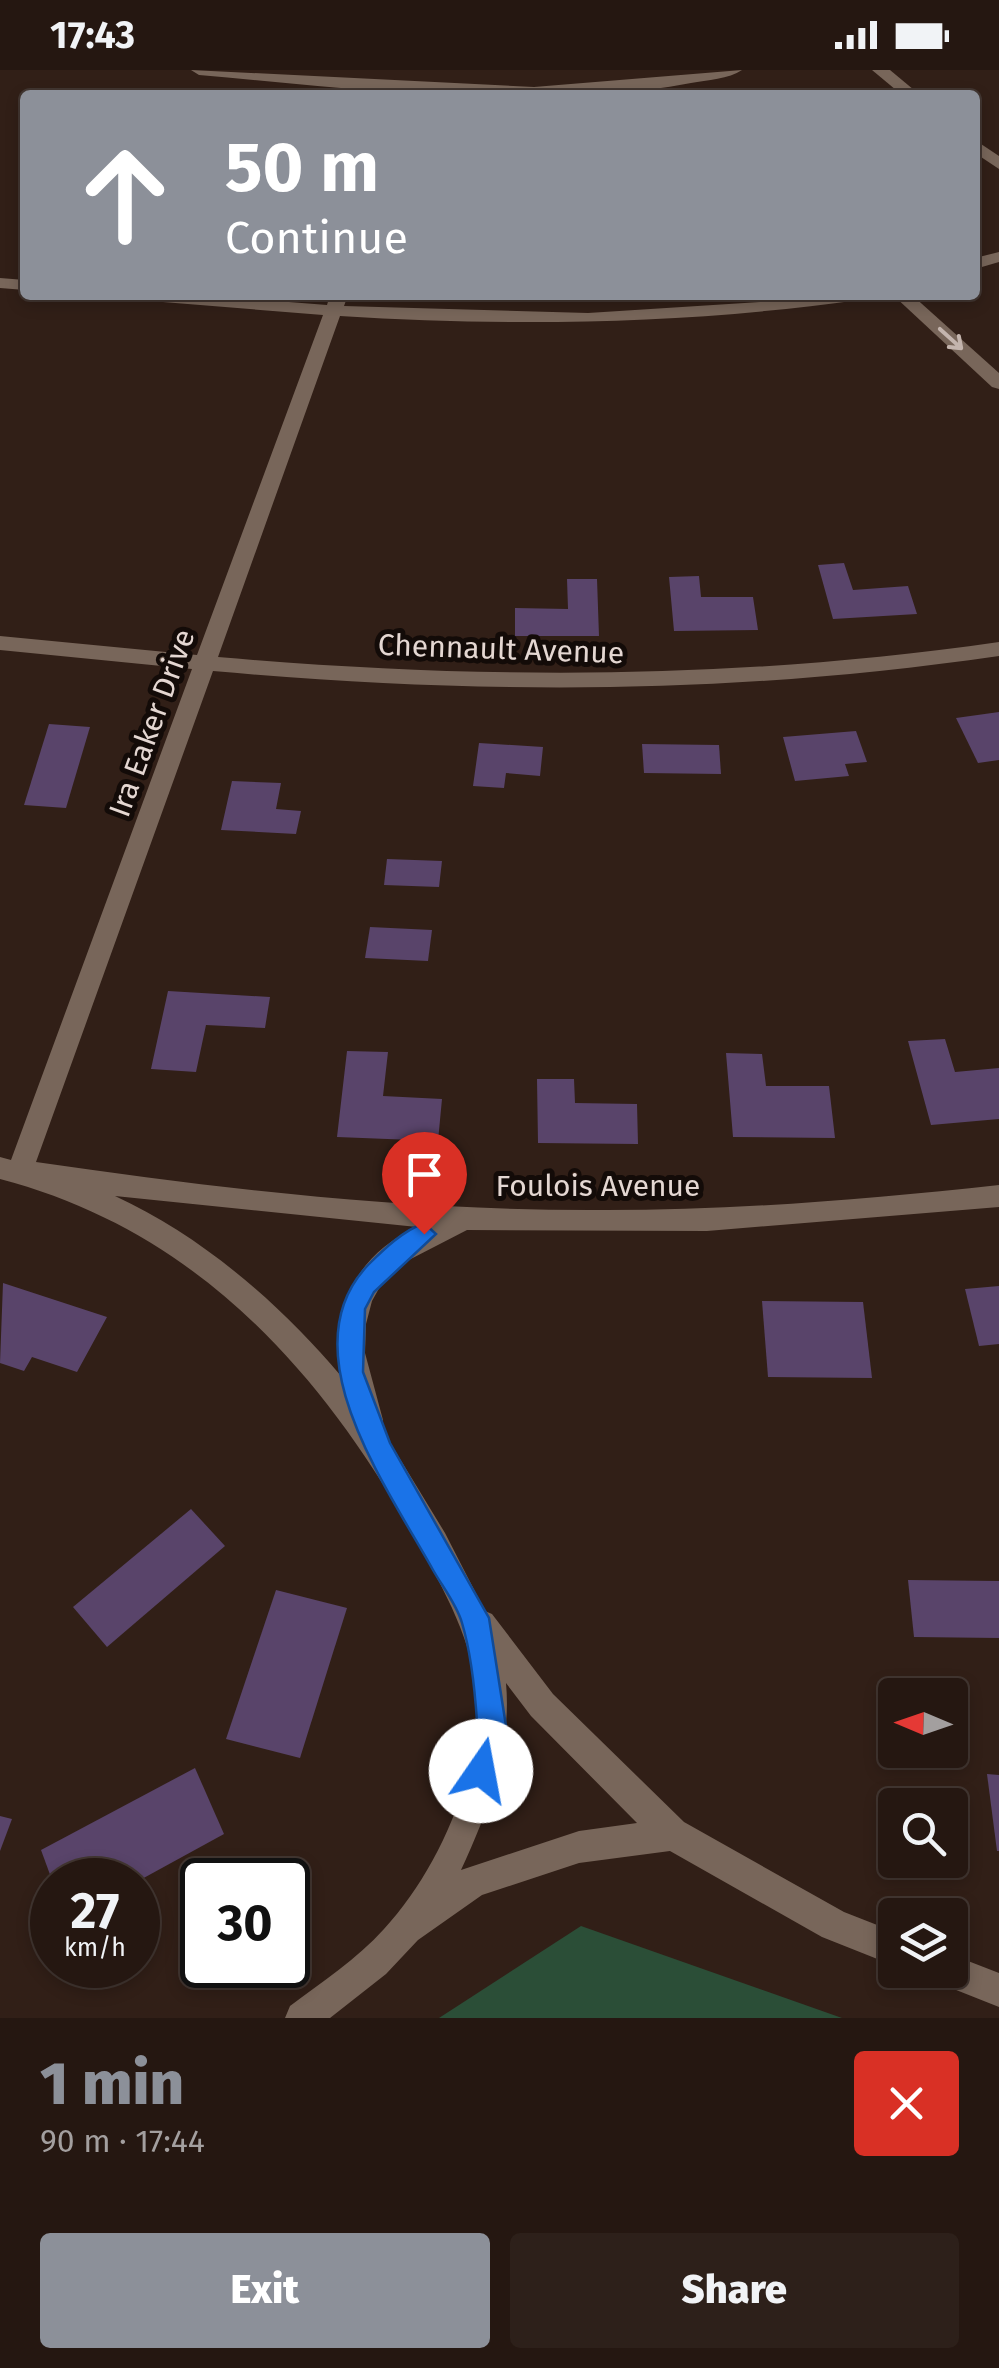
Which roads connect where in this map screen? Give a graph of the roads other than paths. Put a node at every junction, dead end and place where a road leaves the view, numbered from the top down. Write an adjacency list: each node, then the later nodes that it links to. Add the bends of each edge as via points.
1 (199, 70): 6 (street)
2 (654, 70): 5 (street)
3 (734, 70): 5 (street)
4 (880, 70): 10 (street)
5 (668, 82): 8 (street); 9 (street)
6 (410, 84): 7 (street)
7 (508, 90)
8 (540, 90)
9 (677, 90)
10 (906, 90)
11 (248, 300): 14 (street)
12 (825, 300): 14 (street, via 736,313 530,322)
13 (908, 300): 15 (street, one-way to 15)
14 (336, 304): 18 (street, Ira Eaker Drive)
15 (999, 383)
16 (0, 642): 18 (street, Chennault Avenue)
17 (999, 649): 18 (street, Chennault Avenue, via 888,667 680,684 562,685)
18 (206, 664): 19 (street, Ira Eaker Drive)
19 (10, 1170): 21 (street, Foulois Avenue, via 276,1205); 22 (street, via 104,1202 210,1267 252,1300)
20 (999, 1196): 21 (street, Foulois Avenue, via 680,1221)
21 (472, 1218): 22 (street, via 424,1234 394,1255 352,1307 350,1372)
22 (380, 1448): 23 (street)
23 (475, 1618): 24 (street, via 542,1705); 25 (street, via 492,1726 446,1868)
24 (672, 1834): 25 (street, via 579,1847 473,1881); 26 (street, via 834,1925)
25 (397, 1940): 29 (street)
26 (878, 1942)
27 (968, 1978): 28 (street)
28 (999, 1990)
29 (302, 2018)

